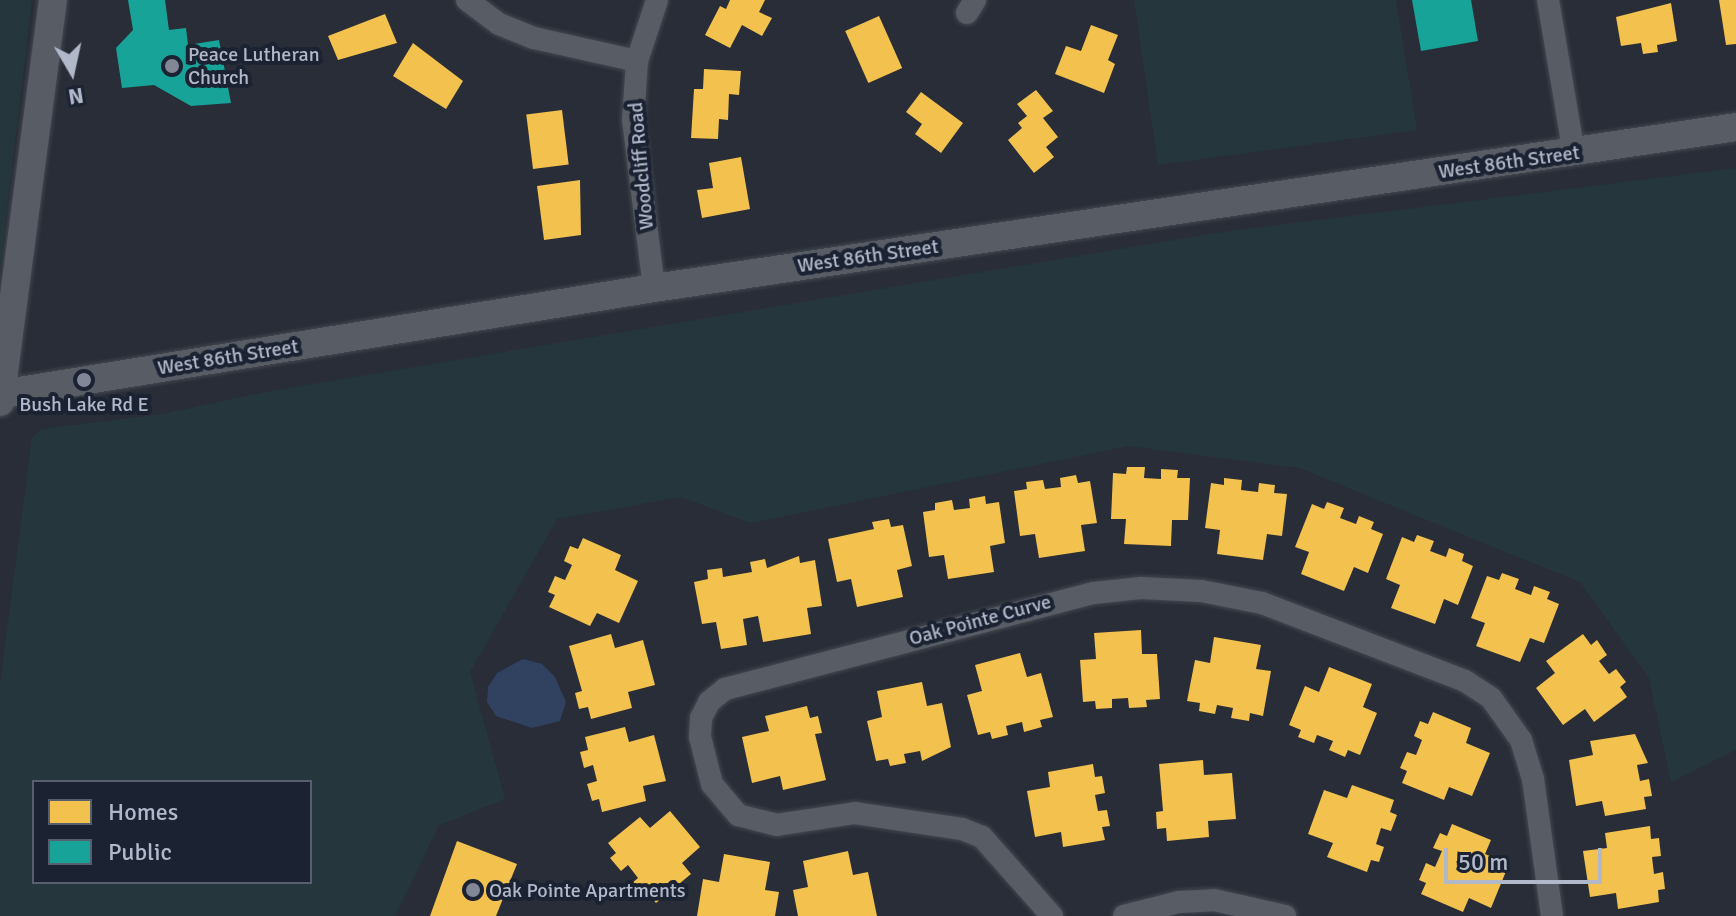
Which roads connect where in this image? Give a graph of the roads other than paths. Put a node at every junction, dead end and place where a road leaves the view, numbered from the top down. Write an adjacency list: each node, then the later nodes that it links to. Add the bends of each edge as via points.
1 (53, 0): 9 (street)
2 (467, 0): 5 (street, via 499,24 534,38)
3 (657, 0): 5 (street, Woodcliff Road)
4 (1548, 0): 7 (street)
5 (637, 61): 8 (street, Woodcliff Road, via 633,120)
6 (1736, 127): 7 (street, West 86th Street)
7 (1574, 153): 8 (street, West 86th Street)
8 (654, 288): 9 (street, West 86th Street)
9 (1, 394): 10 (street)
10 (0, 402)
11 (1052, 916): 14 (street, Oak Pointe Curve, via 982,837 962,829 855,813 777,825 738,815 712,784 700,737 709,702 725,689 1094,593 1141,588 1201,591 1262,603 1465,681 1491,698 1521,740 1533,779)
12 (1124, 916): 13 (street, via 1179,902 1214,900)
13 (1285, 916)
14 (1552, 916)

